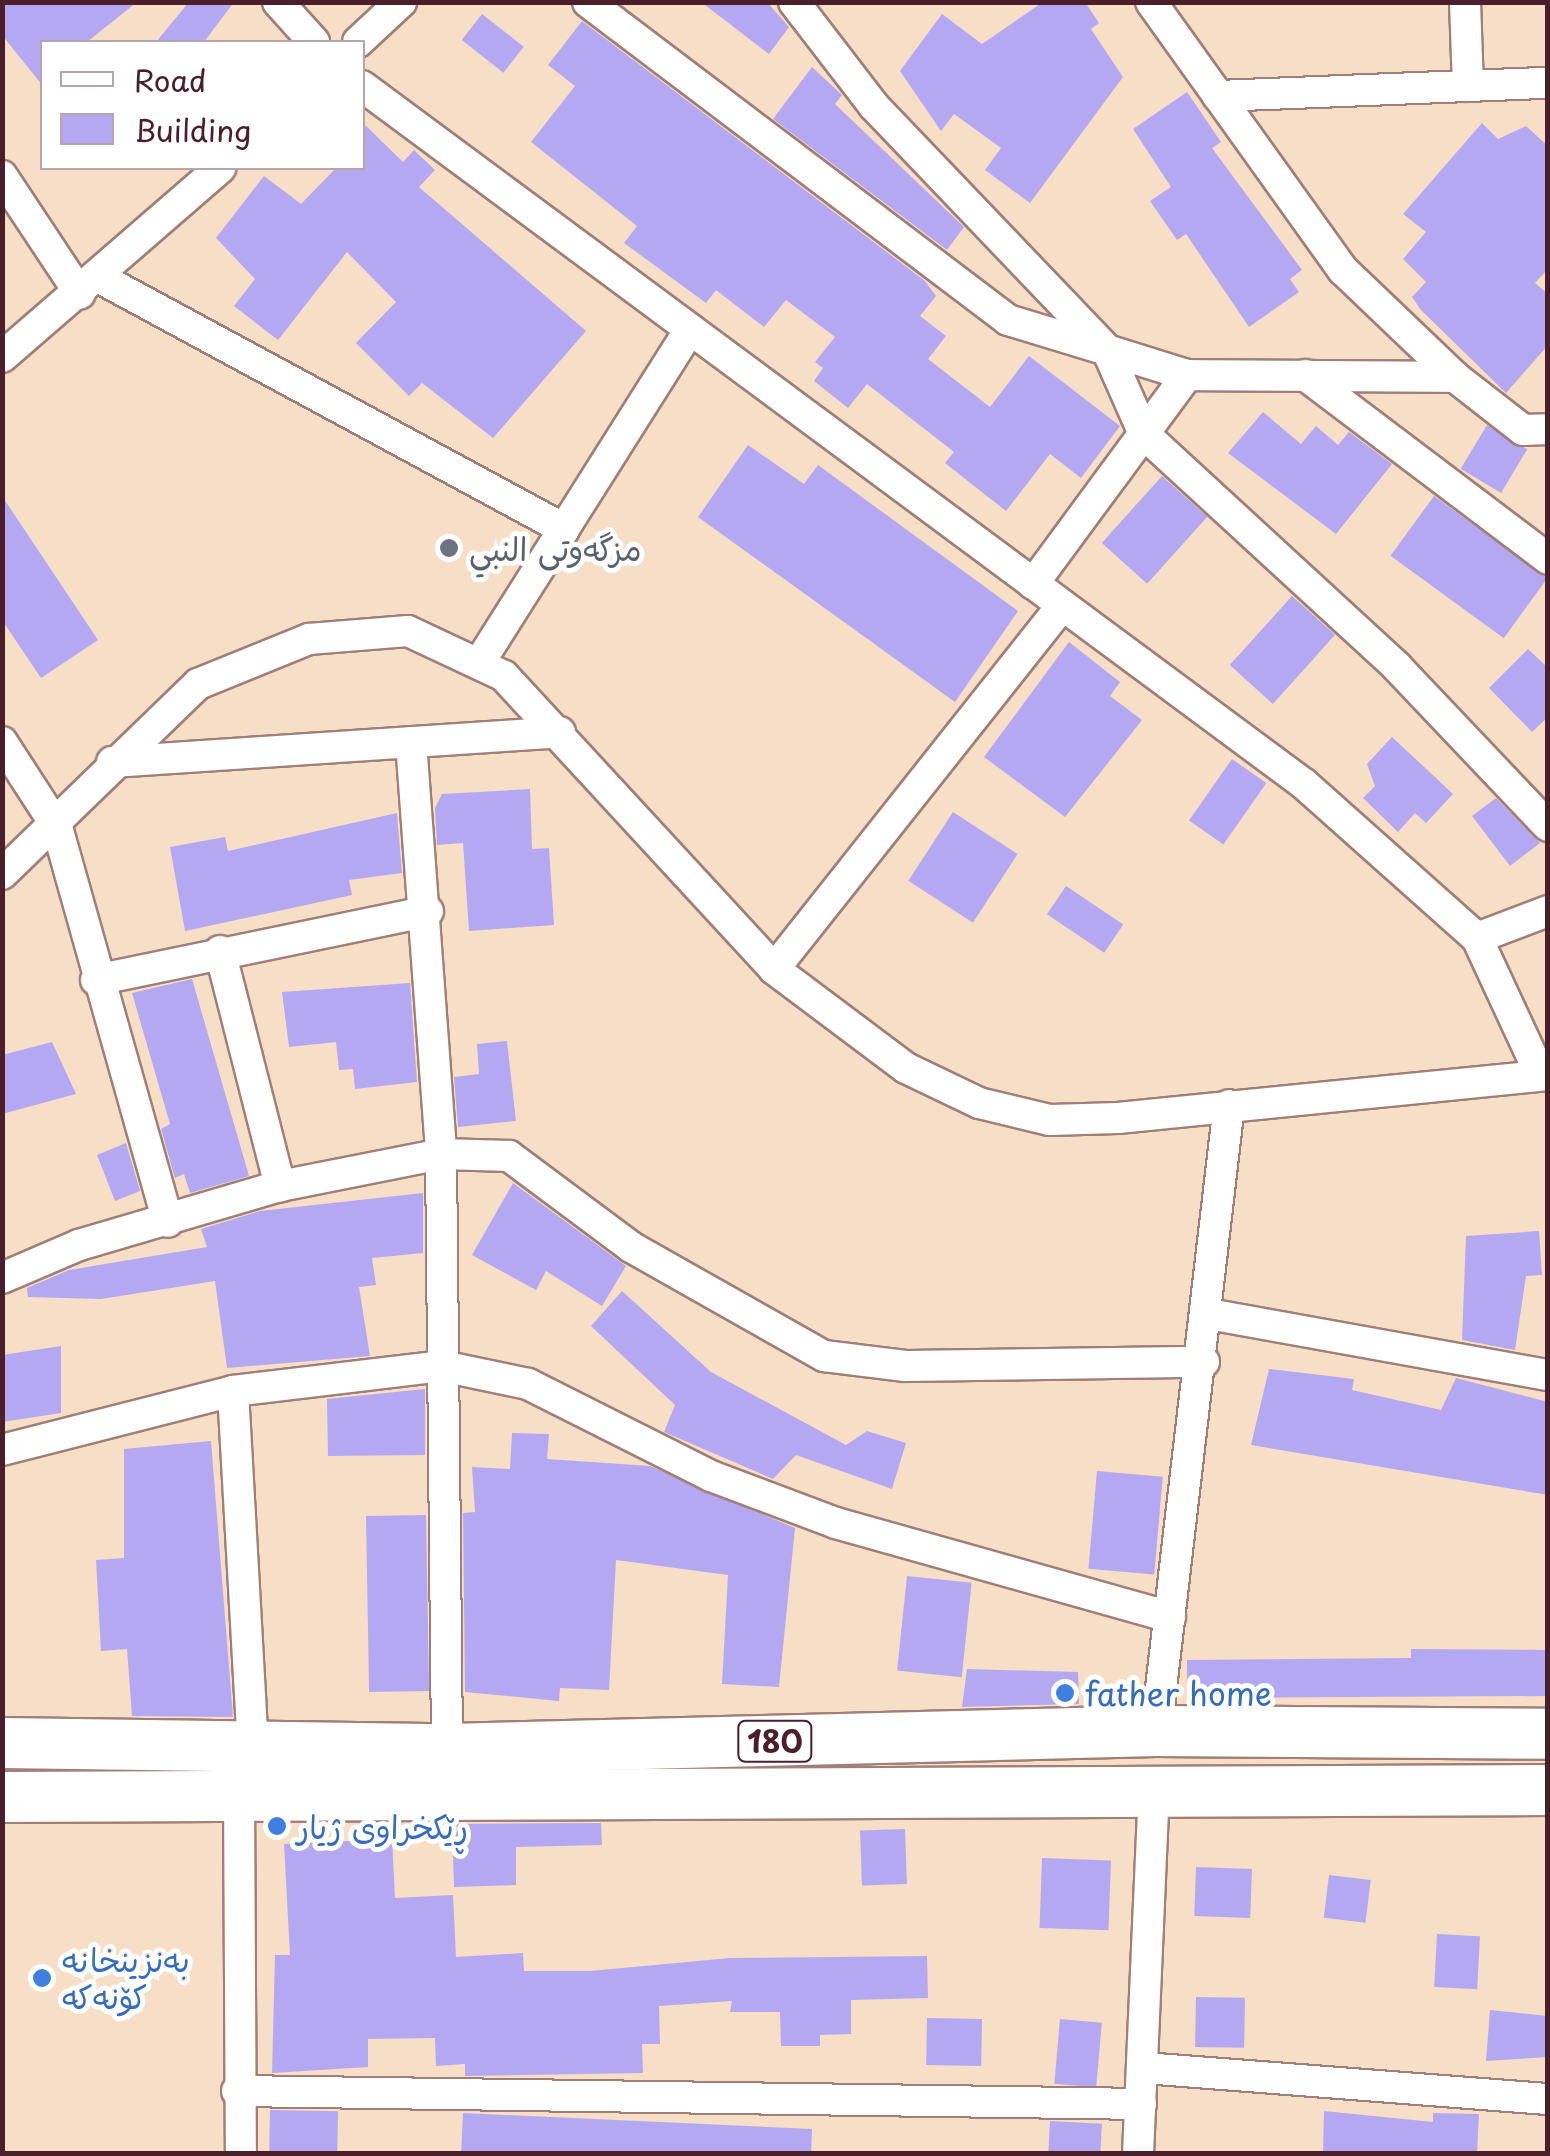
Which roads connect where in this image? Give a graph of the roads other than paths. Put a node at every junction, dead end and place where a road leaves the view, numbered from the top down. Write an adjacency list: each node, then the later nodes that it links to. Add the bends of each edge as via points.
1 (278, 2): 7 (street)
2 (402, 2): 8 (street)
3 (588, 2): 17 (street, via 1008,320)
4 (794, 2): 17 (street, via 874,106)
5 (1151, 2): 12 (street)
6 (1465, 2): 10 (street)
7 (312, 40)
8 (360, 40)
9 (1548, 83): 10 (street)
10 (1468, 86): 12 (street)
11 (365, 88): 16 (street)
12 (1218, 96): 21 (street, via 1343,270)
13 (218, 170): 15 (street)
14 (2, 176): 15 (street)
15 (89, 285): 18 (street); 24 (street)
16 (690, 329): 24 (street); 26 (street)
17 (1107, 350): 19 (street); 23 (street)
18 (2, 357)
19 (1188, 375): 20 (street); 23 (street)
20 (1305, 375): 21 (street); 25 (street)
21 (1456, 376): 22 (street, via 1523,430)
22 (1548, 430)
23 (1144, 434): 26 (street); 33 (street, via 1397,666)
24 (564, 529): 28 (street)
25 (1548, 559)
26 (1033, 584): 27 (street)
27 (1062, 605): 38 (street, via 1304,784); 40 (street)
28 (481, 660): 29 (street); 32 (street, via 408,631 309,639 198,684)
29 (560, 732): 31 (street); 40 (street)
30 (2, 742): 34 (street)
31 (411, 742): 32 (street); 37 (street)
32 (112, 762): 34 (street)
33 (1548, 826)
34 (56, 827): 35 (street); 41 (street)
35 (2, 874)
36 (1548, 911): 38 (street)
37 (428, 912): 39 (street); 44 (street)
38 (1477, 938): 42 (street)
39 (220, 950): 41 (street); 45 (street)
40 (774, 969): 43 (street, via 906,1068 979,1103 1050,1120)
41 (96, 980): 46 (street)
42 (1544, 1074): 43 (street)
43 (1229, 1105): 48 (street)
44 (441, 1154): 45 (street); 49 (street, via 509,1156 631,1247 824,1356 905,1366); 50 (street)
45 (280, 1186): 46 (street)
46 (168, 1222): 47 (street)
47 (2, 1278)
48 (1208, 1314): 49 (street); 51 (street)
49 (1204, 1362): 54 (street)
50 (442, 1366): 52 (street); 54 (street, via 528,1384 711,1476 852,1529); 58 (street)
51 (1548, 1375)
52 (233, 1391): 53 (street); 59 (street)
53 (2, 1450)
54 (1170, 1617): 55 (street)
55 (1156, 1731): 56 (highway, 180); 58 (highway, 180)
56 (1548, 1734)
57 (2, 1743): 59 (highway, 180)
58 (446, 1749): 59 (highway, 180)
59 (246, 1769): 61 (highway, 180); 62 (highway, 180); 64 (street)
60 (1548, 1790): 61 (highway, 180)
61 (1154, 1794): 63 (street)
62 (2, 1797)
63 (1144, 2068): 65 (street); 66 (street)
64 (237, 2091): 66 (street); 67 (street)
65 (1548, 2098)
66 (1142, 2104): 68 (street)
67 (241, 2154)
68 (1138, 2154)

